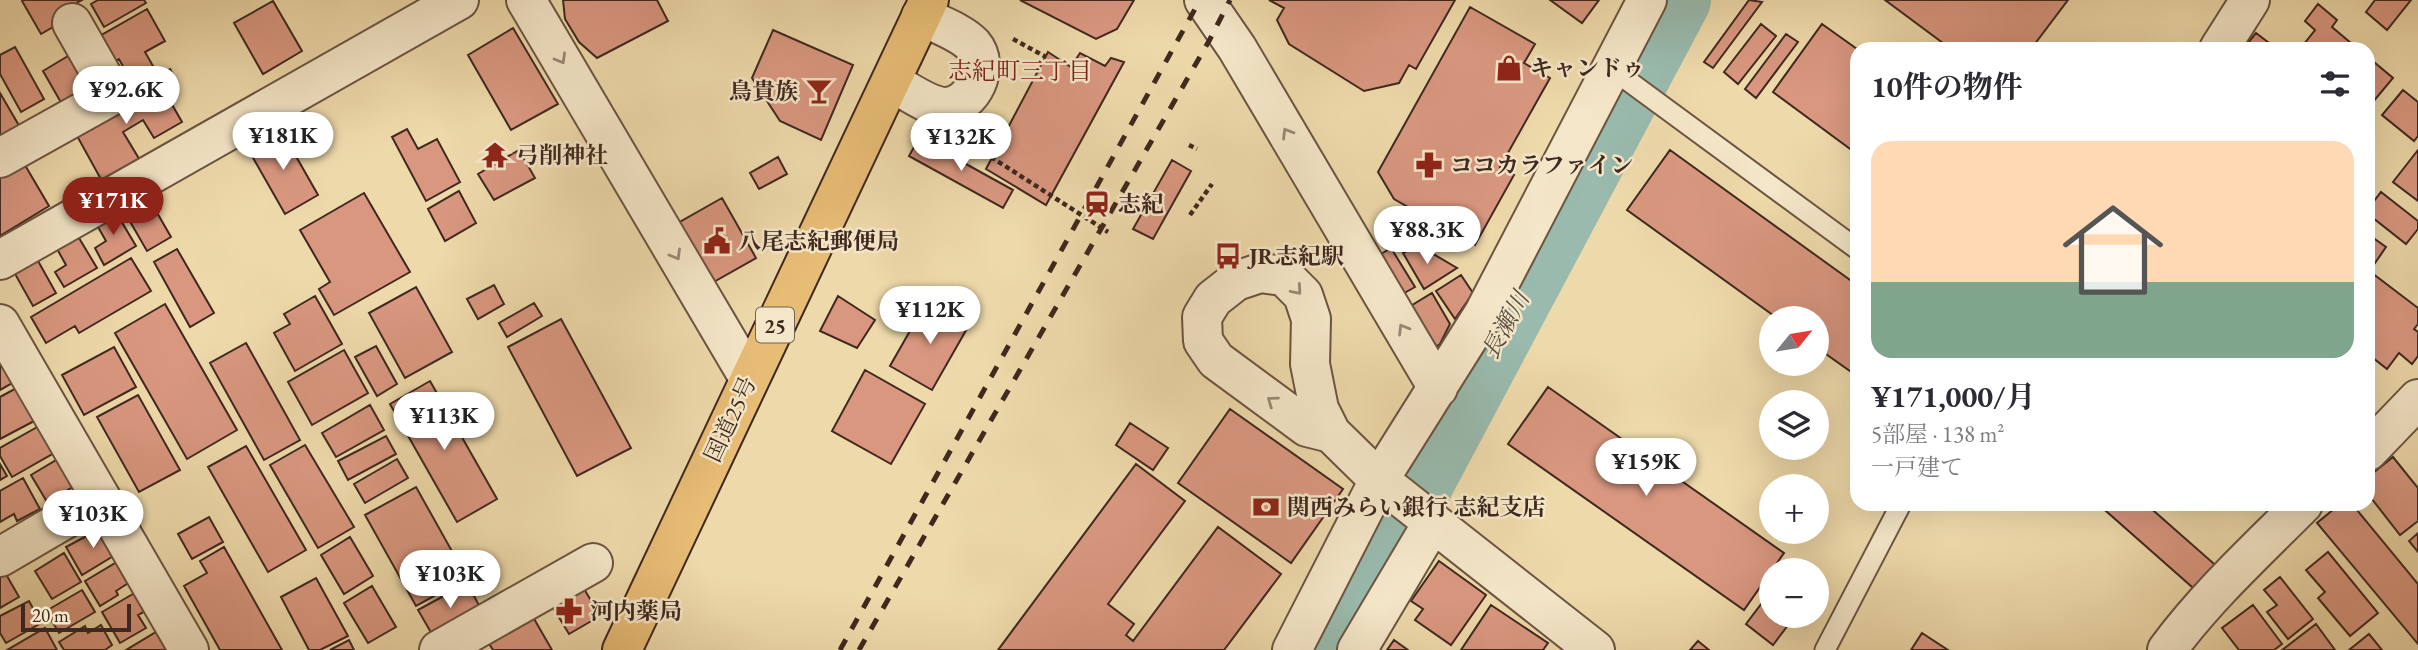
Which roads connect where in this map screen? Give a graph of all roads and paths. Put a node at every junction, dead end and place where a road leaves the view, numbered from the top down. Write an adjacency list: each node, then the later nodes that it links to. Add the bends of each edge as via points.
1 (458, 0): 19 (street)
2 (526, 0): 21 (street, one-way to 21)
3 (1204, 0): 22 (street, one-way to 3)
4 (1647, 0): 9 (street)
5 (2250, 0): 8 (street)
6 (925, 8): 10 (highway, 国道25号 / 25); 10 (street, via 970,42 982,62 981,73 968,96 947,107)
7 (72, 23): 14 (street, via 113,95)
8 (2223, 42)
9 (1612, 69): 18 (lane); 22 (street, via 1484,313)
10 (891, 82): 21 (highway, 国道25号 / 25)
11 (1189, 145): 12 (path)
12 (1197, 149)
13 (991, 157): 17 (path, bridge)
14 (0, 158)
15 (1212, 184): 16 (path)
16 (1190, 215)
17 (1108, 232)
18 (1850, 243)
19 (0, 260)
20 (0, 324): 27 (street)
21 (749, 378): 37 (highway, 国道25号 / 25)
22 (1438, 388): 26 (street)
23 (2418, 400): 25 (street)
24 (1331, 433): 26 (street)
25 (2375, 444)
26 (1379, 480): 30 (street); 38 (street)
27 (101, 498): 31 (street); 35 (street)
28 (1897, 511): 40 (lane)
29 (2296, 511): 33 (street, via 2228,579)
30 (1433, 522): 34 (street); 39 (street)
31 (0, 557)
32 (593, 563): 36 (street)
33 (2186, 642)
34 (1575, 644)
35 (189, 650)
36 (439, 650)
37 (622, 650)
38 (1292, 650)
39 (1357, 650)
40 (1825, 650)

